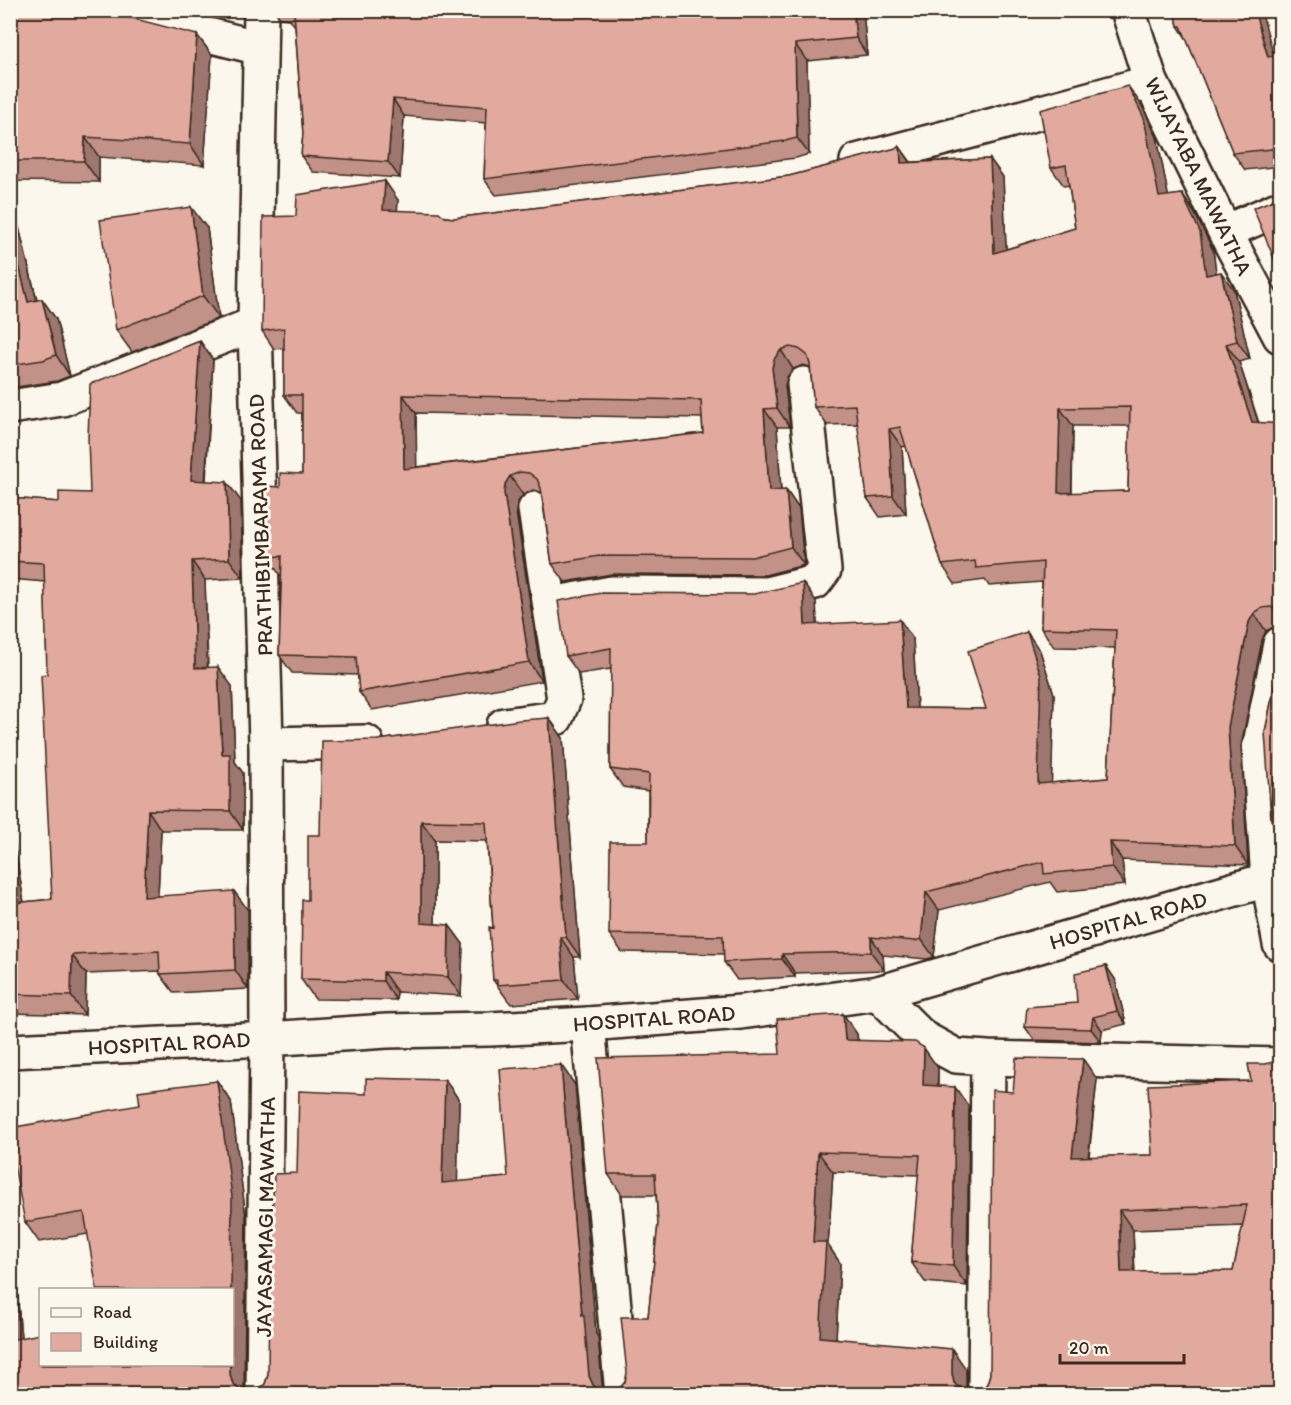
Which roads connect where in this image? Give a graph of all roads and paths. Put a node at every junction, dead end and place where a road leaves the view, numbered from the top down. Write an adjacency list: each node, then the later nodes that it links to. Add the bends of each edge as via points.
1 (109, 10): 4 (street)
2 (261, 10): 4 (street, PRATHIBIMBARAMA ROAD)
3 (1128, 10): 5 (street, WIJAYABA MAWATHA)
4 (260, 48): 9 (street, PRATHIBIMBARAMA ROAD)
5 (1151, 82): 6 (street); 8 (street, WIJAYABA MAWATHA)
6 (834, 167)
7 (1281, 208): 8 (street)
8 (1225, 232): 10 (street, WIJAYABA MAWATHA)
9 (255, 324): 12 (street, via 62,399); 18 (street, PRATHIBIMBARAMA ROAD)
10 (1281, 336)
11 (804, 384): 14 (street, via 824,570 815,582 767,594 612,593)
12 (10, 407)
13 (535, 509): 14 (street)
14 (550, 604): 16 (street, via 564,699 556,718)
15 (1281, 644): 19 (street, via 1259,749)
16 (478, 729)
17 (400, 740): 18 (street)
18 (266, 744): 23 (street, PRATHIBIMBARAMA ROAD)
19 (1274, 877): 20 (street); 21 (street, HOSPITAL ROAD)
20 (1281, 944)
21 (878, 993): 22 (street, HOSPITAL ROAD, via 741,1012); 25 (street, via 923,1038 956,1056)
22 (588, 1024): 23 (street, HOSPITAL ROAD); 28 (street)
23 (267, 1039): 24 (street, HOSPITAL ROAD); 27 (street, JAYASAMAGI MAWATHA)
24 (10, 1051)
25 (988, 1058): 26 (street); 29 (street)
26 (1281, 1065)
27 (264, 1395)
28 (622, 1395)
29 (985, 1395)

